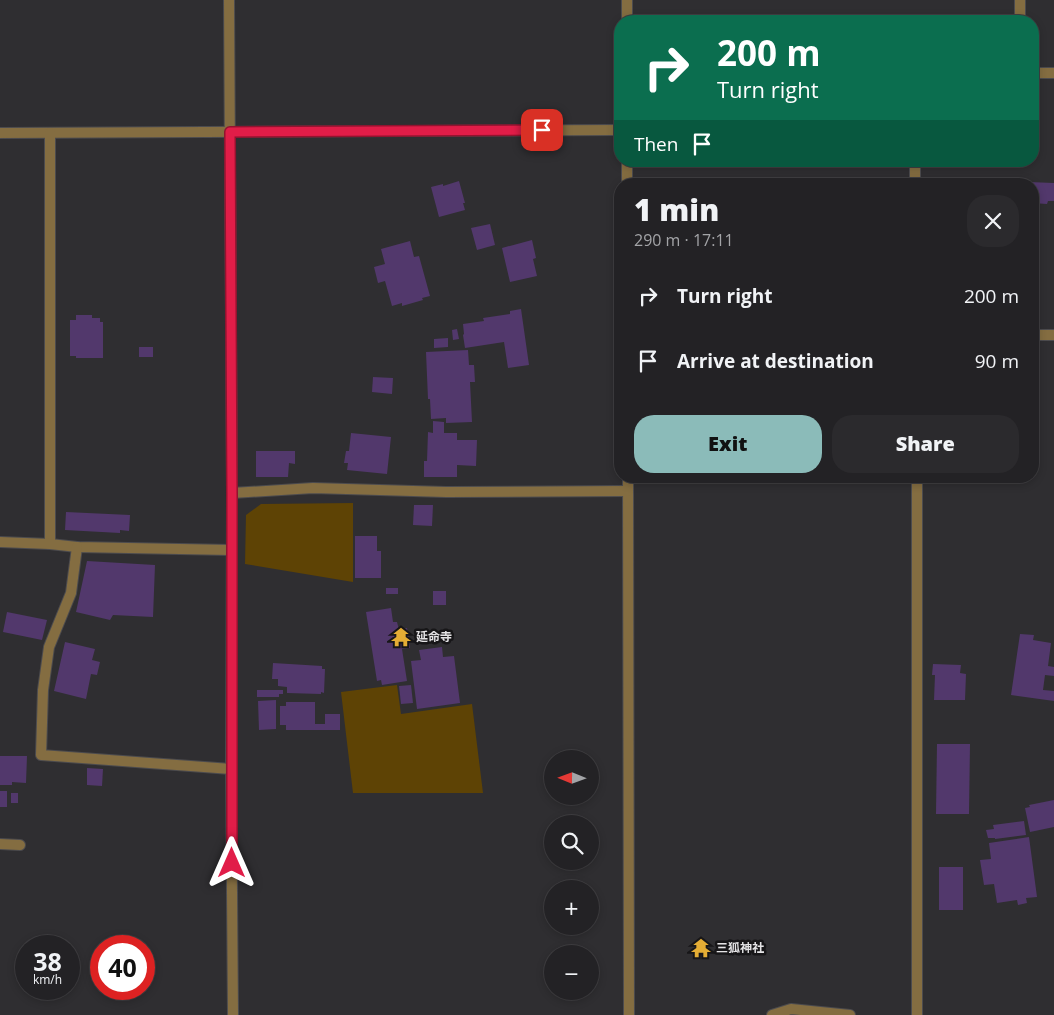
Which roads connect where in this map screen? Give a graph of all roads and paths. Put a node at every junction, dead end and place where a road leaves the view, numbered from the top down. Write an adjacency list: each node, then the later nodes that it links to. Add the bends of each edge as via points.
1 (229, 0): 9 (street)
2 (627, 0): 4 (street)
3 (1020, 0): 5 (street)
4 (627, 15)
5 (1020, 15)
6 (1039, 73): 7 (street)
7 (1054, 73)
8 (614, 130): 9 (street)
9 (230, 132): 10 (street); 17 (street)
10 (50, 133): 11 (street); 19 (street)
11 (0, 134)
12 (1039, 335): 13 (street)
13 (1054, 335)
14 (628, 483): 16 (street)
15 (917, 483): 29 (street)
16 (628, 491): 17 (street, via 446,492 313,488); 26 (street)
17 (232, 493): 21 (street)
18 (0, 542): 19 (street)
19 (50, 544): 20 (street)
20 (77, 547): 21 (street); 22 (street, via 71,593 49,647 43,690 41,755)
21 (231, 550): 22 (street)
22 (231, 769): 25 (street)
23 (0, 844): 24 (street)
24 (20, 844)
25 (232, 1015)
26 (630, 1015)
27 (772, 1015): 28 (street, via 791,1009)
28 (850, 1015)
29 (918, 1015)

